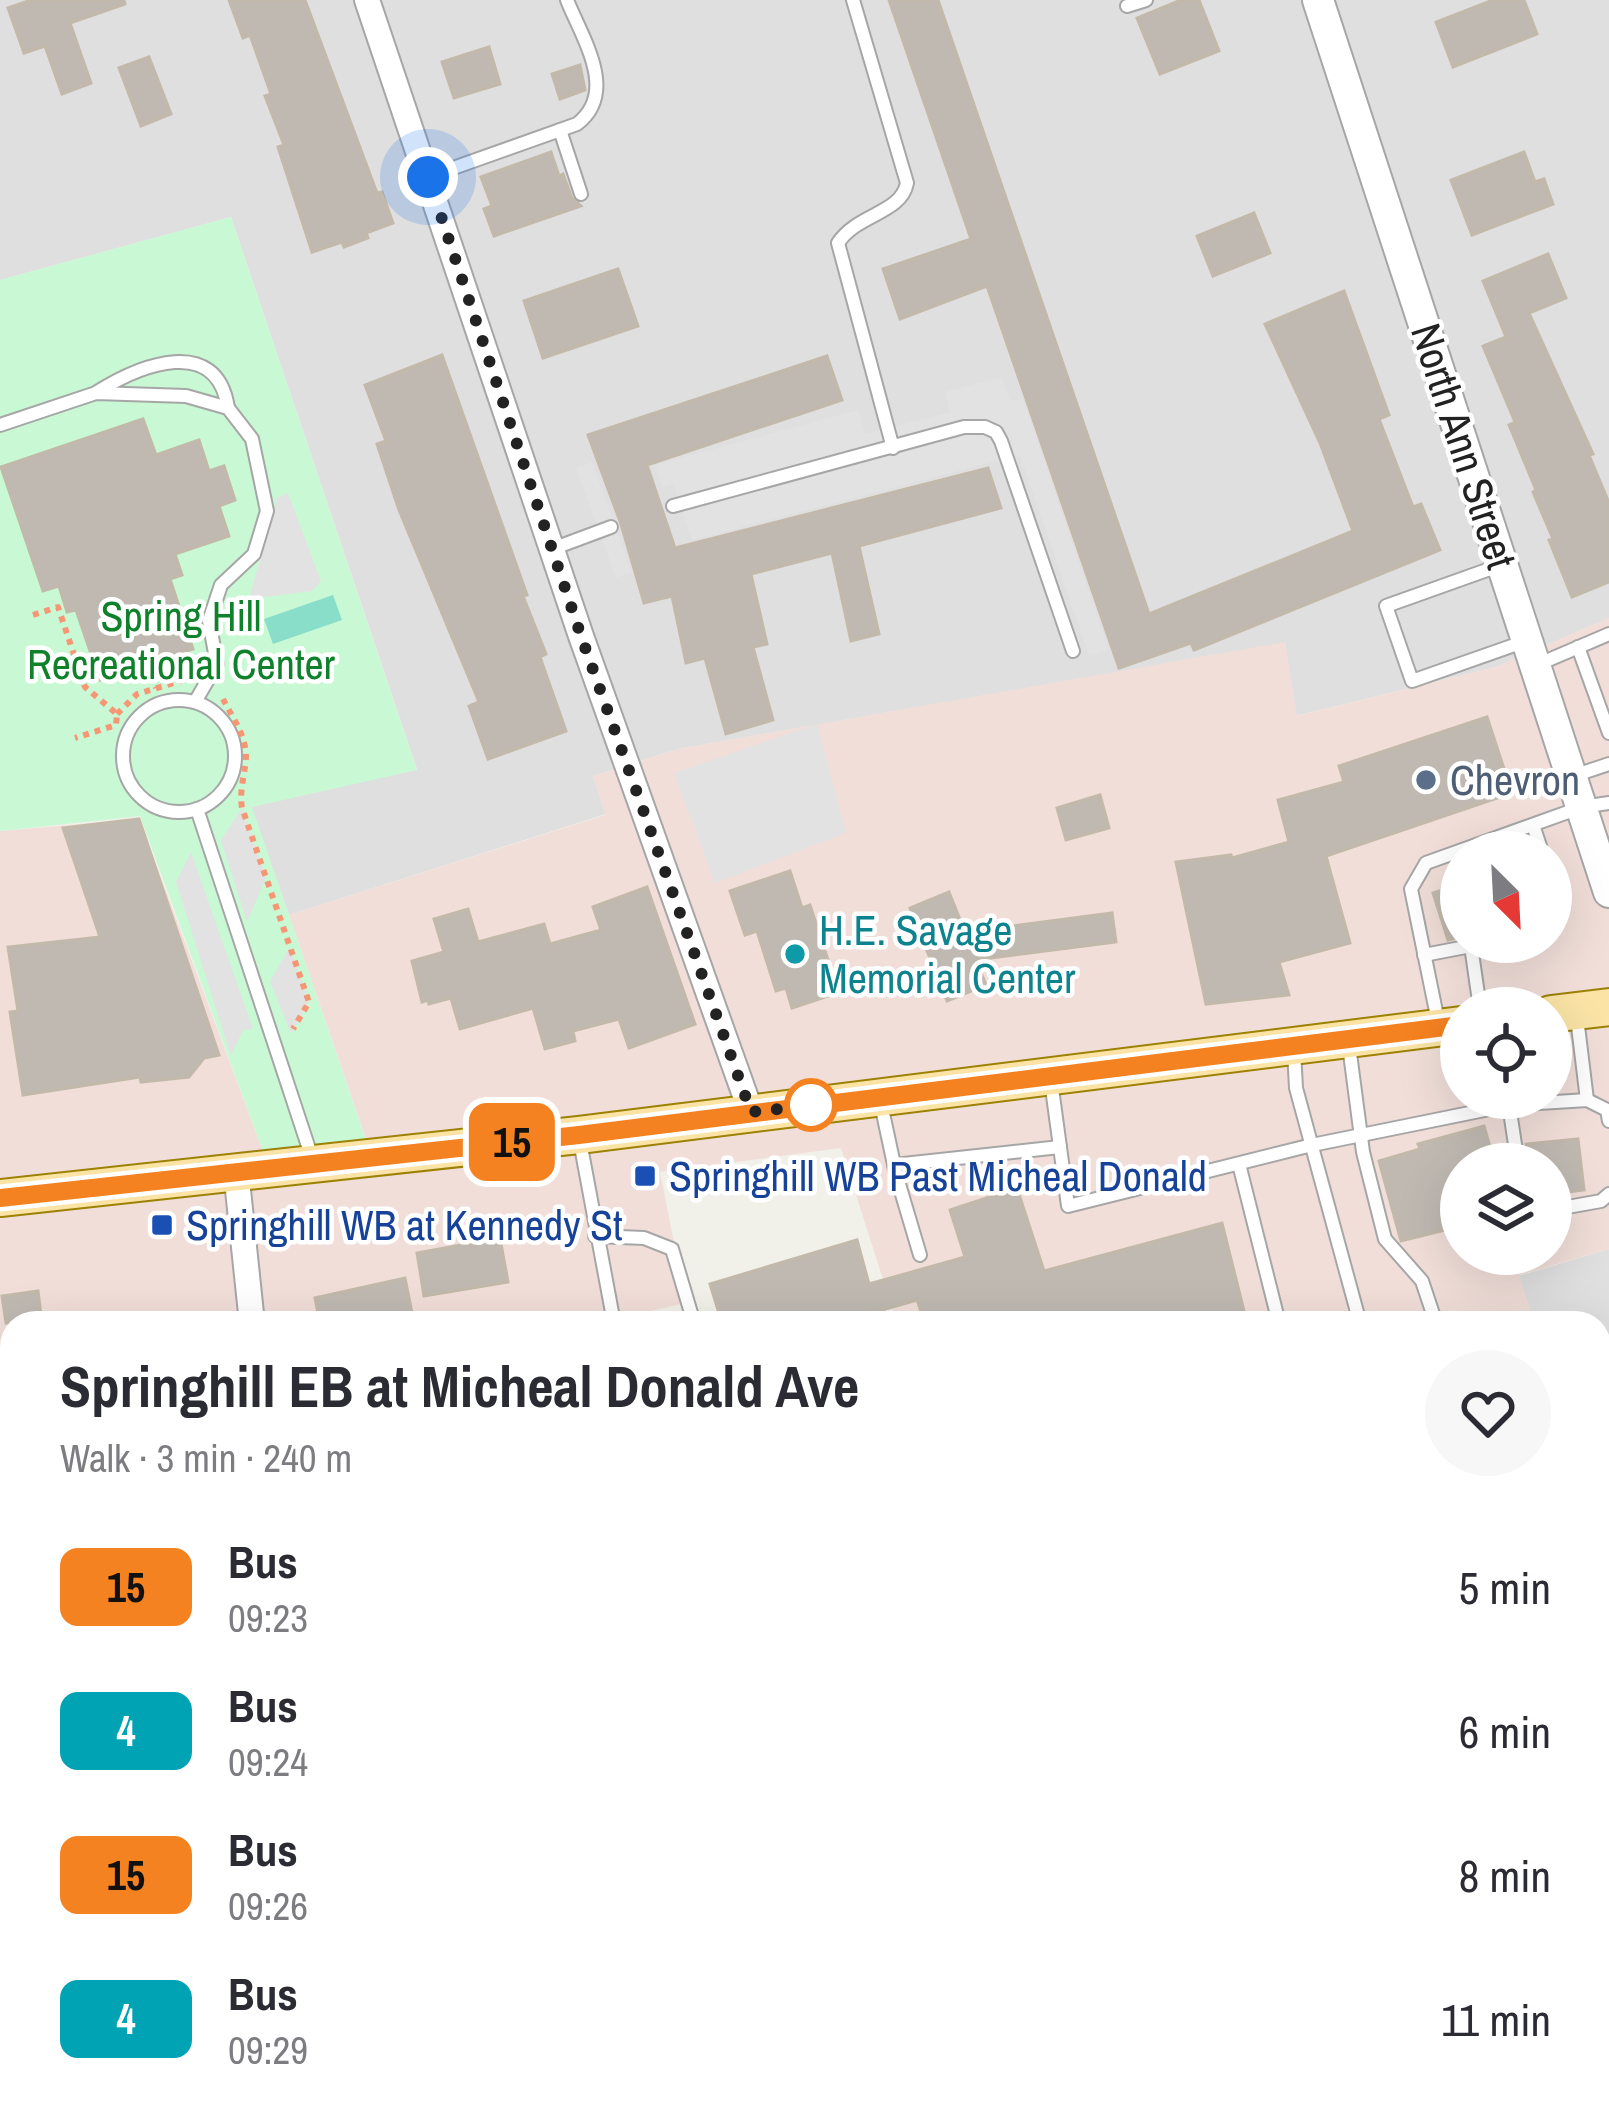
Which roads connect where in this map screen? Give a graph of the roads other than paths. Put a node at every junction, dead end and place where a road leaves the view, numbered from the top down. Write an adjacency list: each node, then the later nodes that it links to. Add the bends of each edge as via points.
1 (367, 0): 8 (street)
2 (567, 0): 7 (lane, via 598,79 589,115)
3 (853, 0): 13 (lane, via 907,183 895,205 862,218 838,243)
4 (1145, 0): 6 (lane)
5 (1318, 0): 17 (street, North Ann Street)
6 (1127, 6)
7 (560, 130): 8 (lane); 9 (lane)
8 (428, 177): 16 (street)
9 (581, 194)
10 (96, 393): 11 (lane, via 186,396); 11 (lane, via 143,368 180,362 208,368 225,385); 12 (lane)
11 (228, 407): 22 (lane, via 252,439 266,511 254,554 220,585 209,621 217,664)
12 (0, 425)
13 (893, 448): 14 (lane); 20 (lane, via 964,427 996,432)
14 (673, 506)
15 (611, 527): 16 (lane)
16 (552, 549): 42 (street)
17 (1502, 564): 21 (street, North Ann Street); 21 (lane, via 1386,606 1412,680)
18 (1609, 634): 19 (lane)
19 (1578, 647): 21 (lane); 23 (lane)
20 (1073, 651)
21 (1532, 653): 25 (street, North Ann Street)
22 (195, 702): 27 (lane, via 224,721 236,754 225,788); 27 (lane, via 144,712 123,758 147,802)
23 (1609, 733)
24 (1609, 764): 25 (lane)
25 (1572, 777): 26 (street, North Ann Street)
26 (1595, 805): 28 (lane); 30 (street, North Ann Street)
27 (197, 809): 49 (lane)
28 (1533, 825): 29 (lane); 32 (lane, via 1426,863 1411,889)
29 (1535, 831)
30 (1609, 892)
31 (1440, 951): 32 (lane)
32 (1424, 955): 33 (lane)
33 (1440, 999)
34 (1579, 1010): 41 (lane)
35 (1440, 1027): 36 (main road)
36 (1348, 1039): 37 (main road); 46 (lane)
37 (1293, 1046): 38 (main road); 47 (lane)
38 (1051, 1076): 39 (main road); 48 (lane)
39 (880, 1097): 42 (main road); 51 (lane)
40 (1572, 1100): 41 (lane)
41 (1587, 1100): 44 (lane, via 1607,1110)
42 (751, 1112): 45 (main road)
43 (1440, 1119): 46 (lane)
44 (1609, 1121)
45 (579, 1135): 49 (main road); 56 (lane)
46 (1360, 1138): 47 (lane); 63 (lane, via 1385,1239 1422,1281)
47 (1312, 1145): 50 (lane); 62 (lane)
48 (1060, 1147): 50 (lane, via 1068,1206); 51 (lane)
49 (313, 1162): 52 (main road)
50 (1239, 1164): 61 (lane)
51 (894, 1165): 57 (lane)
52 (236, 1171): 54 (main road); 58 (street)
53 (1609, 1194): 55 (lane)
54 (0, 1198)
55 (1572, 1206)
56 (596, 1236): 59 (lane); 60 (lane, via 644,1238 672,1249)
57 (920, 1255)
58 (251, 1311)
59 (612, 1311)
60 (690, 1311)
61 (1276, 1311)
62 (1357, 1311)
63 (1432, 1311)

